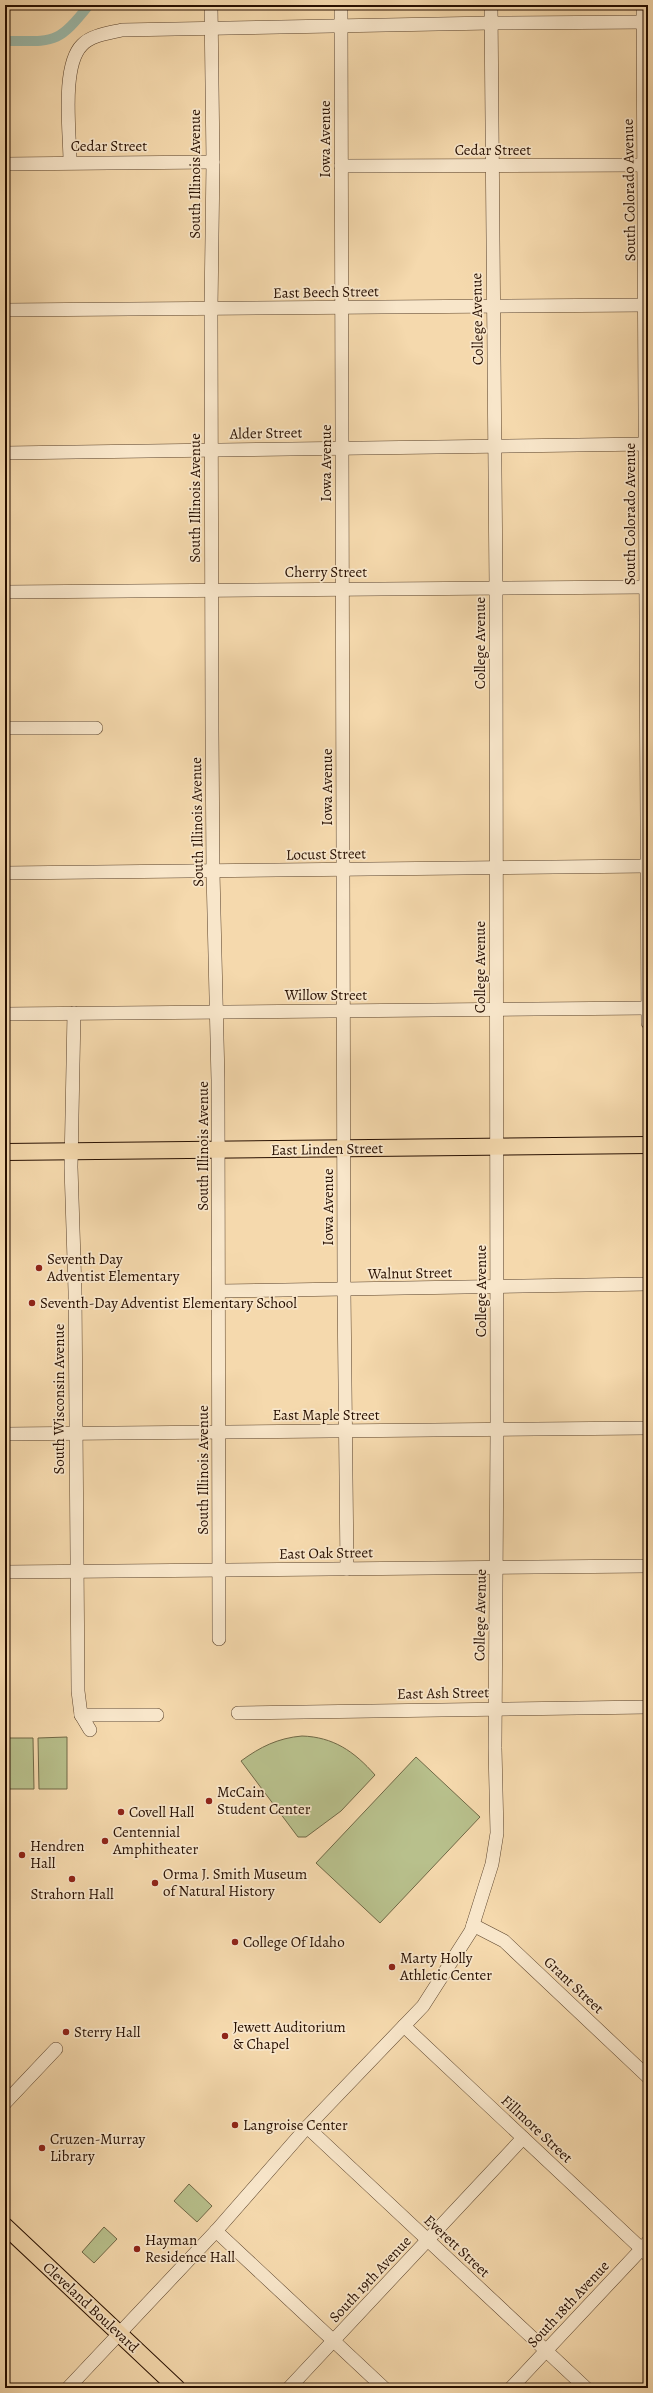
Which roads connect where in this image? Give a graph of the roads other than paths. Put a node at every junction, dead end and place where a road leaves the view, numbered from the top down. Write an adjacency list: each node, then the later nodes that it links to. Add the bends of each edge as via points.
1 (211, 5): 8 (street, South Illinois Avenue)
2 (341, 5): 7 (street, Iowa Avenue)
3 (491, 5): 6 (street, College Avenue)
4 (643, 5): 5 (street, South Colorado Avenue)
5 (646, 22): 6 (street); 12 (street, South Colorado Avenue)
6 (491, 23): 7 (street); 14 (street, College Avenue)
7 (341, 26): 8 (street); 13 (street, Iowa Avenue)
8 (211, 28): 9 (street, via 122,30 100,35 82,44 69,72); 10 (street, South Illinois Avenue)
9 (70, 162): 10 (street, Cedar Street); 11 (street, Cedar Street)
10 (213, 162): 18 (street, South Illinois Avenue)
11 (5, 164)
12 (645, 165): 14 (street, Cedar Street); 15 (street, South Colorado Avenue)
13 (341, 166): 14 (street, Cedar Street); 17 (street, Iowa Avenue)
14 (491, 166): 16 (street, College Avenue)
15 (647, 305): 16 (street, East Beech Street); 20 (street, South Colorado Avenue)
16 (492, 306): 17 (street, East Beech Street); 21 (street, College Avenue)
17 (342, 308): 18 (street, East Beech Street); 22 (street, Iowa Avenue)
18 (211, 309): 19 (street, East Beech Street); 23 (street, South Illinois Avenue)
19 (5, 310)
20 (647, 444): 21 (street, Alder Street); 25 (street, South Colorado Avenue)
21 (494, 447): 22 (street, Alder Street); 27 (street, College Avenue)
22 (342, 448): 23 (street, Alder Street); 26 (street, Iowa Avenue)
23 (210, 449): 24 (street, Alder Street); 28 (street, South Illinois Avenue)
24 (5, 453)
25 (647, 587): 27 (street, Cherry Street); 30 (street, South Colorado Avenue)
26 (342, 588): 27 (street, Cherry Street); 28 (street, Cherry Street); 35 (street, Iowa Avenue)
27 (496, 588): 34 (street, College Avenue)
28 (211, 589): 29 (street, Cherry Street); 36 (street, South Illinois Avenue)
29 (5, 592)
30 (647, 723): 33 (street, South Colorado Avenue)
31 (5, 728): 32 (street)
32 (96, 728)
33 (648, 866): 34 (street, Locust Street); 38 (street, South Colorado Avenue)
34 (496, 868): 35 (street, Locust Street); 39 (street, College Avenue)
35 (343, 870): 36 (street, Locust Street); 40 (street, Iowa Avenue)
36 (213, 872): 37 (street, Locust Street); 41 (street, South Illinois Avenue)
37 (5, 873)
38 (648, 1008): 39 (street, Willow Street); 44 (street, South Colorado Avenue)
39 (496, 1009): 40 (street, Willow Street); 46 (street, College Avenue)
40 (344, 1010): 41 (street, Willow Street); 47 (street, Iowa Avenue)
41 (217, 1012): 42 (street, Willow Street); 48 (street, South Illinois Avenue)
42 (74, 1013): 43 (street, Willow Street); 49 (street, South Wisconsin Avenue)
43 (5, 1014)
44 (648, 1023)
45 (648, 1145): 46 (main road, East Linden Street)
46 (497, 1147): 47 (main road, East Linden Street); 52 (street, College Avenue)
47 (344, 1149): 48 (main road, East Linden Street); 53 (street, Iowa Avenue)
48 (218, 1150): 49 (main road, East Linden Street); 54 (street, South Illinois Avenue)
49 (71, 1151): 50 (main road, East Linden Street); 59 (street, South Wisconsin Avenue, via 75,1291)
50 (5, 1152)
51 (648, 1284): 52 (street, Walnut Street)
52 (497, 1287): 53 (street, Walnut Street); 56 (street, College Avenue)
53 (344, 1290): 54 (street, Walnut Street); 57 (street, Iowa Avenue)
54 (220, 1291): 58 (street, South Illinois Avenue)
55 (648, 1428): 56 (street, East Maple Street)
56 (497, 1430): 57 (street, East Maple Street); 62 (street, College Avenue)
57 (345, 1431): 58 (street, East Maple Street); 63 (street, Iowa Avenue)
58 (220, 1432): 59 (street, East Maple Street); 64 (street, South Illinois Avenue)
59 (75, 1433): 60 (street, East Maple Street); 66 (street, South Wisconsin Avenue)
60 (5, 1434)
61 (648, 1566): 62 (street, East Oak Street)
62 (497, 1567): 63 (street, East Oak Street); 69 (street, College Avenue)
63 (347, 1569): 64 (street, East Oak Street)
64 (219, 1570): 66 (street, East Oak Street); 67 (street, South Illinois Avenue)
65 (5, 1572): 66 (street, East Oak Street)
66 (76, 1572): 72 (street, South Wisconsin Avenue, via 78,1704)
67 (219, 1639)
68 (648, 1707): 69 (street, East Ash Street)
69 (495, 1708): 70 (street, East Ash Street); 74 (street, College Avenue, via 497,1833 492,1864)
70 (238, 1713)
71 (158, 1714): 72 (street)
72 (81, 1715): 73 (street)
73 (90, 1730)
74 (473, 1925): 75 (street, College Avenue, via 460,1952 423,2006); 77 (street, Grant Street, via 504,1941)
75 (404, 2026): 79 (street, College Avenue); 80 (street, Fillmore Street)
76 (56, 2049): 78 (street)
77 (648, 2077)
78 (5, 2103)
79 (306, 2126): 82 (street, College Avenue); 83 (street, Everett Street)
80 (523, 2138): 83 (street, South 19th Avenue); 84 (street, Fillmore Street)
81 (5, 2226): 85 (main road, Cleveland Boulevard)
82 (216, 2231): 85 (street, College Avenue); 86 (street)
83 (428, 2240): 86 (street, South 19th Avenue); 87 (street, Everett Street)
84 (646, 2249): 87 (street, South 18th Avenue)
85 (118, 2334): 88 (street, College Avenue); 89 (main road, Cleveland Boulevard)
86 (334, 2341): 90 (street, South 19th Avenue); 91 (street)
87 (546, 2350): 92 (street, South 18th Avenue); 93 (street, Everett Street)
88 (68, 2388)
89 (177, 2388)
90 (289, 2388)
91 (384, 2388)
92 (511, 2388)
93 (586, 2388)

